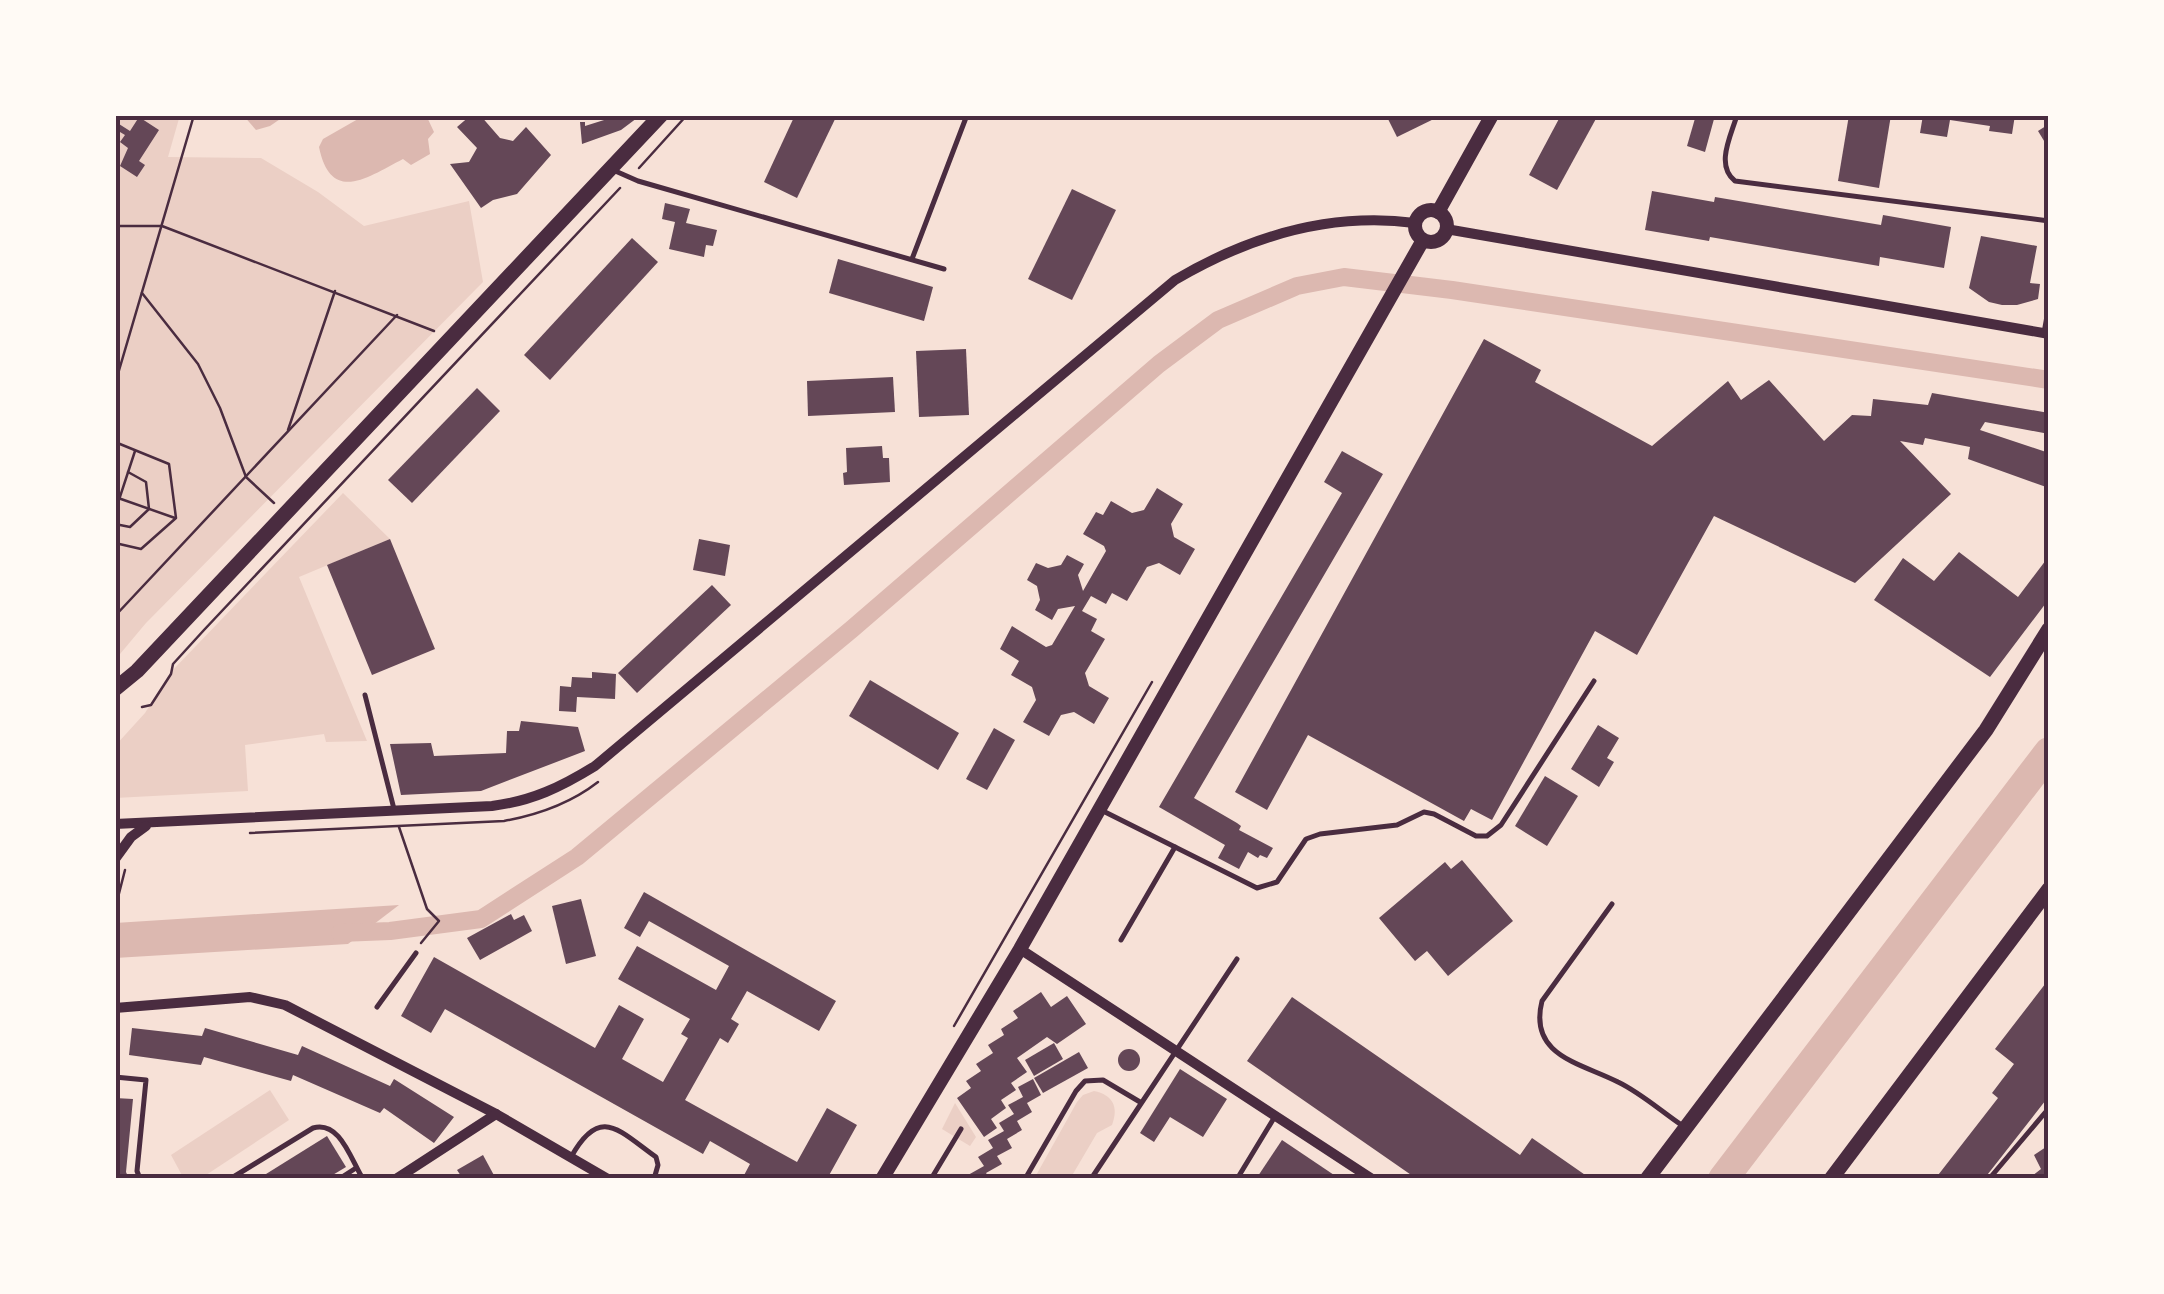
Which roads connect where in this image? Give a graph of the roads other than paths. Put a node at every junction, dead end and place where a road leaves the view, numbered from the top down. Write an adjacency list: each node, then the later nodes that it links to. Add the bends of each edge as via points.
1 (661, 115): 5 (main road)
2 (967, 115): 11 (lane)
3 (1492, 115): 6 (street)
4 (1737, 115): 7 (lane, via 1724,165 1735,181)
5 (610, 169): 11 (lane); 16 (main road)
6 (1438, 212): 8 (street, via 1422,212); 9 (street)
7 (2049, 221)
8 (1415, 223): 10 (street); 22 (street, via 1370,218 1276,234 1216,256 595,766 522,802)
9 (1446, 229): 10 (street, via 1440,240); 14 (street)
10 (1423, 240): 21 (street)
11 (912, 260): 12 (lane)
12 (944, 268)
13 (2049, 305): 14 (lane)
14 (2047, 333)
15 (2049, 629): 42 (main road, via 1986,730)
16 (138, 671): 18 (main road); 20 (main road)
17 (1594, 681): 25 (lane, via 1501,826 1488,836 1424,812 1397,825 1320,834 1306,839 1278,882 1264,888)
18 (115, 689)
19 (365, 695): 22 (lane)
20 (115, 703)
21 (1099, 809): 25 (lane); 30 (street)
22 (395, 812): 23 (street)
23 (152, 823): 24 (street); 26 (street, via 131,836)
24 (115, 824)
25 (1175, 847): 29 (lane)
26 (121, 862)
27 (2049, 889): 60 (main road)
28 (1612, 904): 42 (lane, via 1542,1001 1541,1032 1570,1062 1620,1082)
29 (1122, 940)
30 (1020, 949): 36 (street); 53 (street)
31 (416, 953): 33 (lane)
32 (1237, 959): 36 (lane)
33 (377, 1007)
34 (115, 1008): 35 (lane); 40 (street, via 272,1001)
35 (115, 1046)
36 (1176, 1051): 38 (lane); 41 (street)
37 (115, 1077): 46 (lane, via 146,1080)
38 (1140, 1102): 55 (lane, via 1103,1080 1085,1081); 56 (lane)
39 (2049, 1108): 61 (lane)
40 (496, 1114): 44 (street); 50 (street)
41 (1276, 1116): 57 (lane); 58 (street)
42 (1686, 1128): 59 (main road)
43 (960, 1129): 54 (lane)
44 (570, 1158): 51 (street); 52 (lane, via 584,1134 610,1127 656,1157)
45 (356, 1168): 47 (lane, via 324,1125); 48 (lane); 49 (lane)
46 (140, 1179)
47 (230, 1179)
48 (339, 1179)
49 (363, 1179)
50 (396, 1179)
51 (608, 1179)
52 (654, 1179)
53 (882, 1179)
54 (931, 1179)
55 (1025, 1179)
56 (1091, 1179)
57 (1237, 1179)
58 (1372, 1179)
59 (1647, 1179)
60 (1830, 1179)
61 (1989, 1179)

